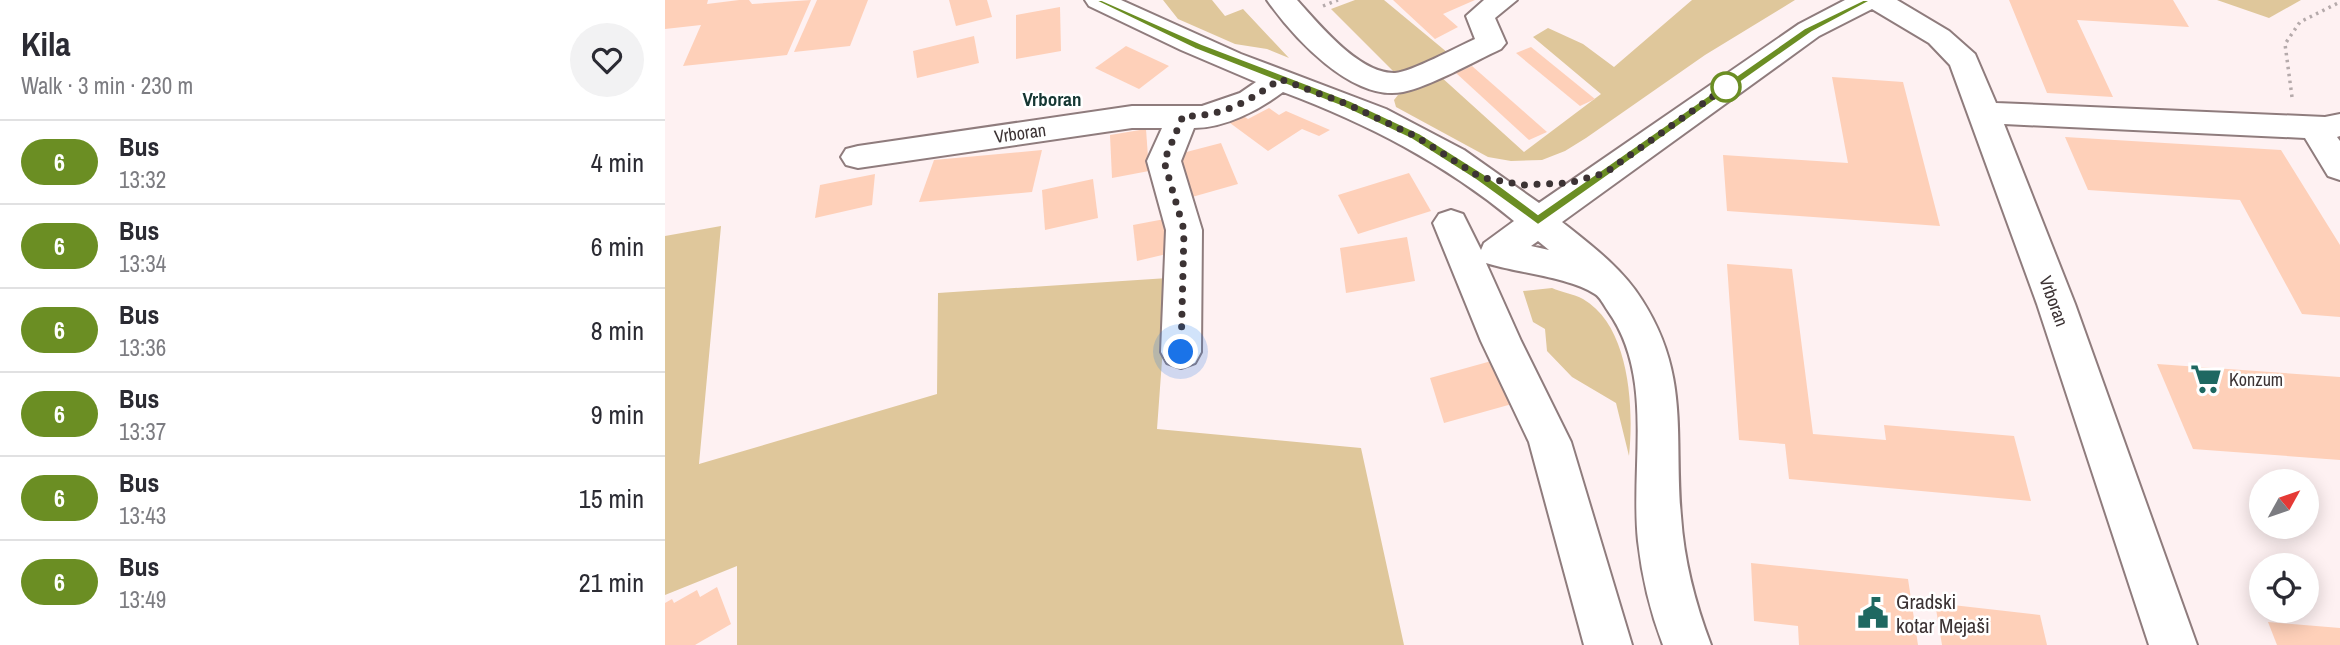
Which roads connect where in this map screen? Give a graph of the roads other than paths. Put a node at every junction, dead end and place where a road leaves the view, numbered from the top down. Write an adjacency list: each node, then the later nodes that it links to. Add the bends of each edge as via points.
1 (1099, 0): 6 (street)
2 (1281, 0): 3 (street, via 1341,62 1390,83 1401,83 1491,43 1480,16)
3 (1503, 0)
4 (1867, 0): 12 (street, via 1809,30)
5 (1877, 0): 7 (street, Vrboran, via 1954,49 1964,61)
6 (1280, 79): 8 (street, Vrboran, via 1251,100 1220,113); 13 (street, via 1415,136)
7 (1984, 113): 9 (street); 20 (street, Vrboran, via 2056,304)
8 (1183, 116): 10 (street, Vrboran, via 1132,117); 17 (street, via 1164,161 1184,230)
9 (2333, 127): 11 (street, via 2321,137)
10 (858, 157)
11 (2340, 168)
12 (1605, 173): 13 (street, via 1569,183 1522,185); 14 (street)
13 (1480, 177): 14 (street)
14 (1538, 221): 16 (street); 16 (street, via 1497,253 1575,270)
15 (1451, 223): 18 (street, via 1550,442)
16 (1612, 288): 19 (street, via 1641,335 1655,383 1661,541 1674,614)
17 (1181, 352)
18 (1608, 645)
19 (1687, 645)
20 (2173, 645)

